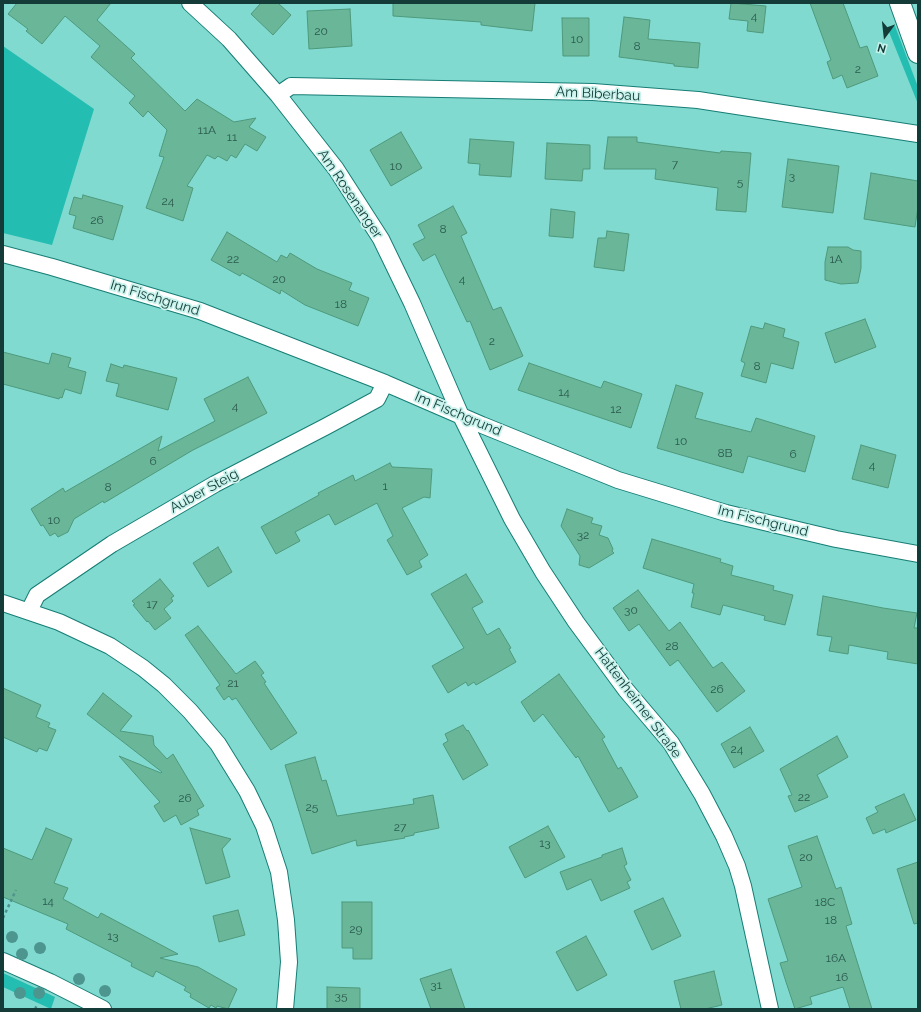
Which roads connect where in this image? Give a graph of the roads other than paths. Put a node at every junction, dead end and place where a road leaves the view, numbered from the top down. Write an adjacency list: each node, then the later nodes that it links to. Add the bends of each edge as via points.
1 (190, 3): 4 (street, Am Rosenanger, via 229,39)
2 (900, 3): 3 (street)
3 (918, 53)
4 (278, 95): 5 (street, Am Biberbau, via 291,86 593,92 698,100); 8 (street, Am Rosenanger, via 336,169 380,239 412,303)
5 (918, 134)
6 (3, 254): 7 (street, Im Fischgrund, via 200,311)
7 (385, 383): 8 (street, Im Fischgrund); 11 (street, Auber Steig, via 377,399 215,484 112,544 37,595)
8 (461, 416): 9 (street, Im Fischgrund, via 618,480 726,512 822,536); 15 (street, Hattenheimer Straße, via 512,519 543,572 626,690 671,743 713,815 737,866 743,886)
9 (918, 554)
10 (3, 603): 11 (street)
11 (29, 611): 14 (street, via 110,646 143,668 190,711 218,744 247,791 264,826 279,872 289,962)
12 (3, 961): 13 (street)
13 (103, 1009)
14 (285, 1009)
15 (770, 1009)

